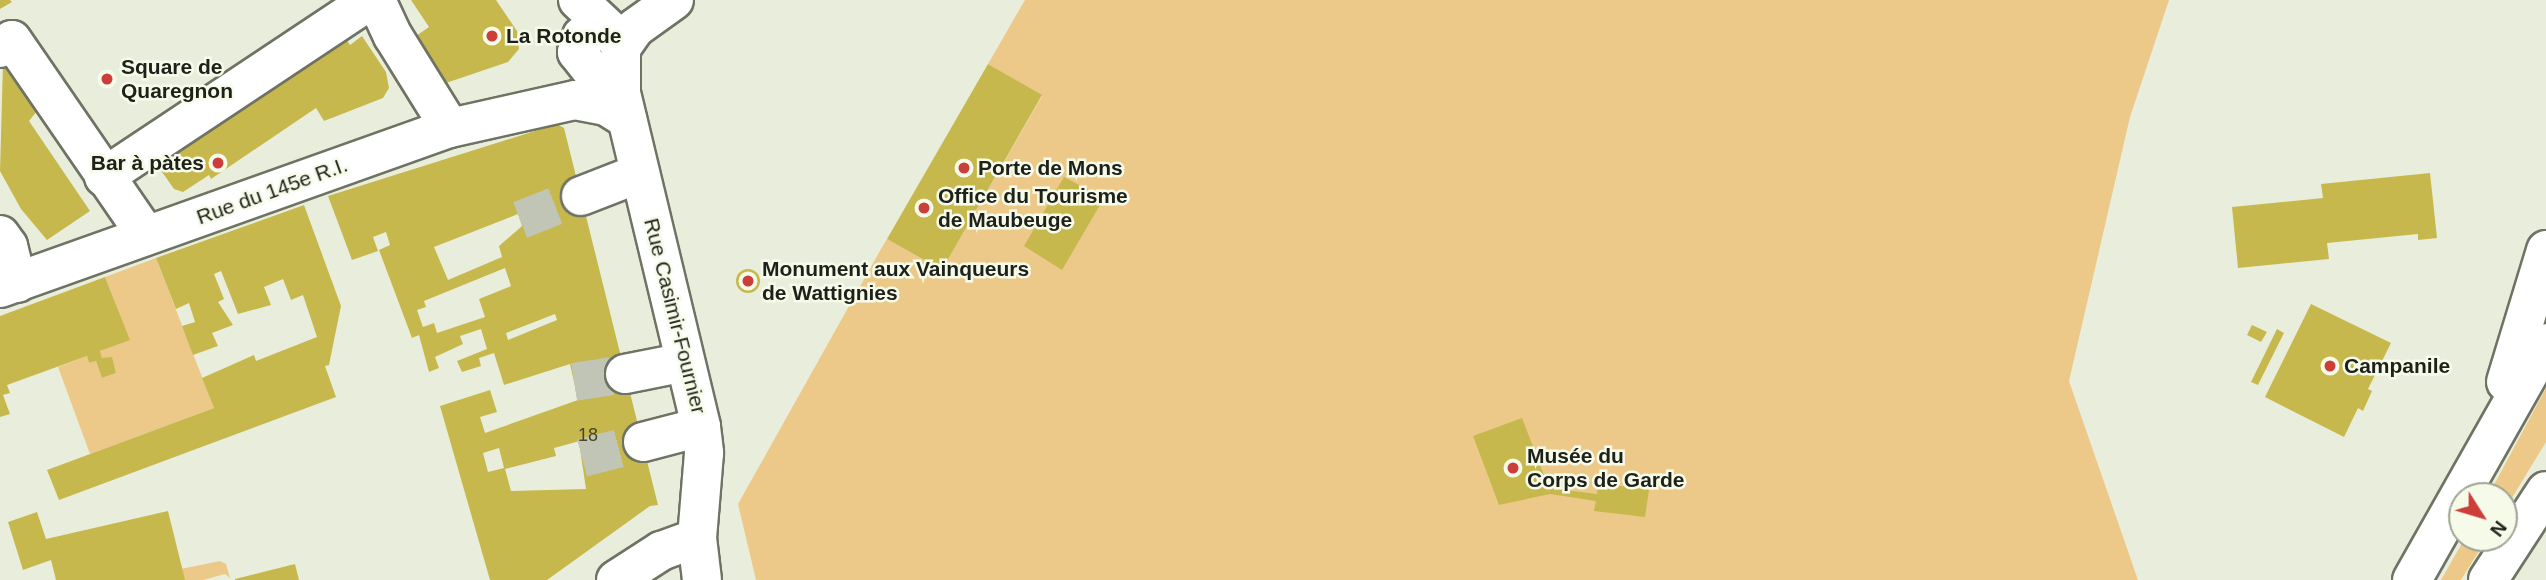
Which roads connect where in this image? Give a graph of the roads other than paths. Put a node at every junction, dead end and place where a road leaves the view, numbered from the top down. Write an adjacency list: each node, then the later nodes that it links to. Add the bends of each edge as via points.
1 (370, 0): 10 (street)
2 (376, 0): 8 (street)
3 (674, 0): 4 (street)
4 (601, 36): 6 (street); 7 (street, Rue Casimir-Fournier, via 615,96)
5 (0, 48): 10 (street, via 12,40)
6 (548, 107): 7 (street, Rue du 145e R.I., via 590,101); 8 (street, Rue du 145e R.I.)
7 (627, 119): 9 (street, Rue Casimir-Fournier)
8 (450, 128): 12 (street, Rue du 145e R.I.)
9 (640, 173): 11 (street); 17 (street, Rue Casimir-Fournier)
10 (104, 177): 12 (street)
11 (581, 196)
12 (146, 234): 15 (street, Rue du 145e R.I.)
13 (0, 235): 15 (street, via 8,246)
14 (2546, 250): 21 (street)
15 (8, 285)
16 (2546, 343): 21 (street)
17 (685, 362): 18 (street); 19 (street, Rue Casimir-Fournier)
18 (625, 374)
19 (701, 427): 20 (street); 23 (street, Rue Casimir-Fournier, via 704,453)
20 (643, 442)
21 (2485, 451): 26 (street)
22 (2546, 491): 27 (street)
23 (697, 538): 24 (street, via 661,551); 25 (street, Rue Casimir-Fournier)
24 (616, 580)
25 (702, 580)
26 (2413, 580)
27 (2488, 580)

